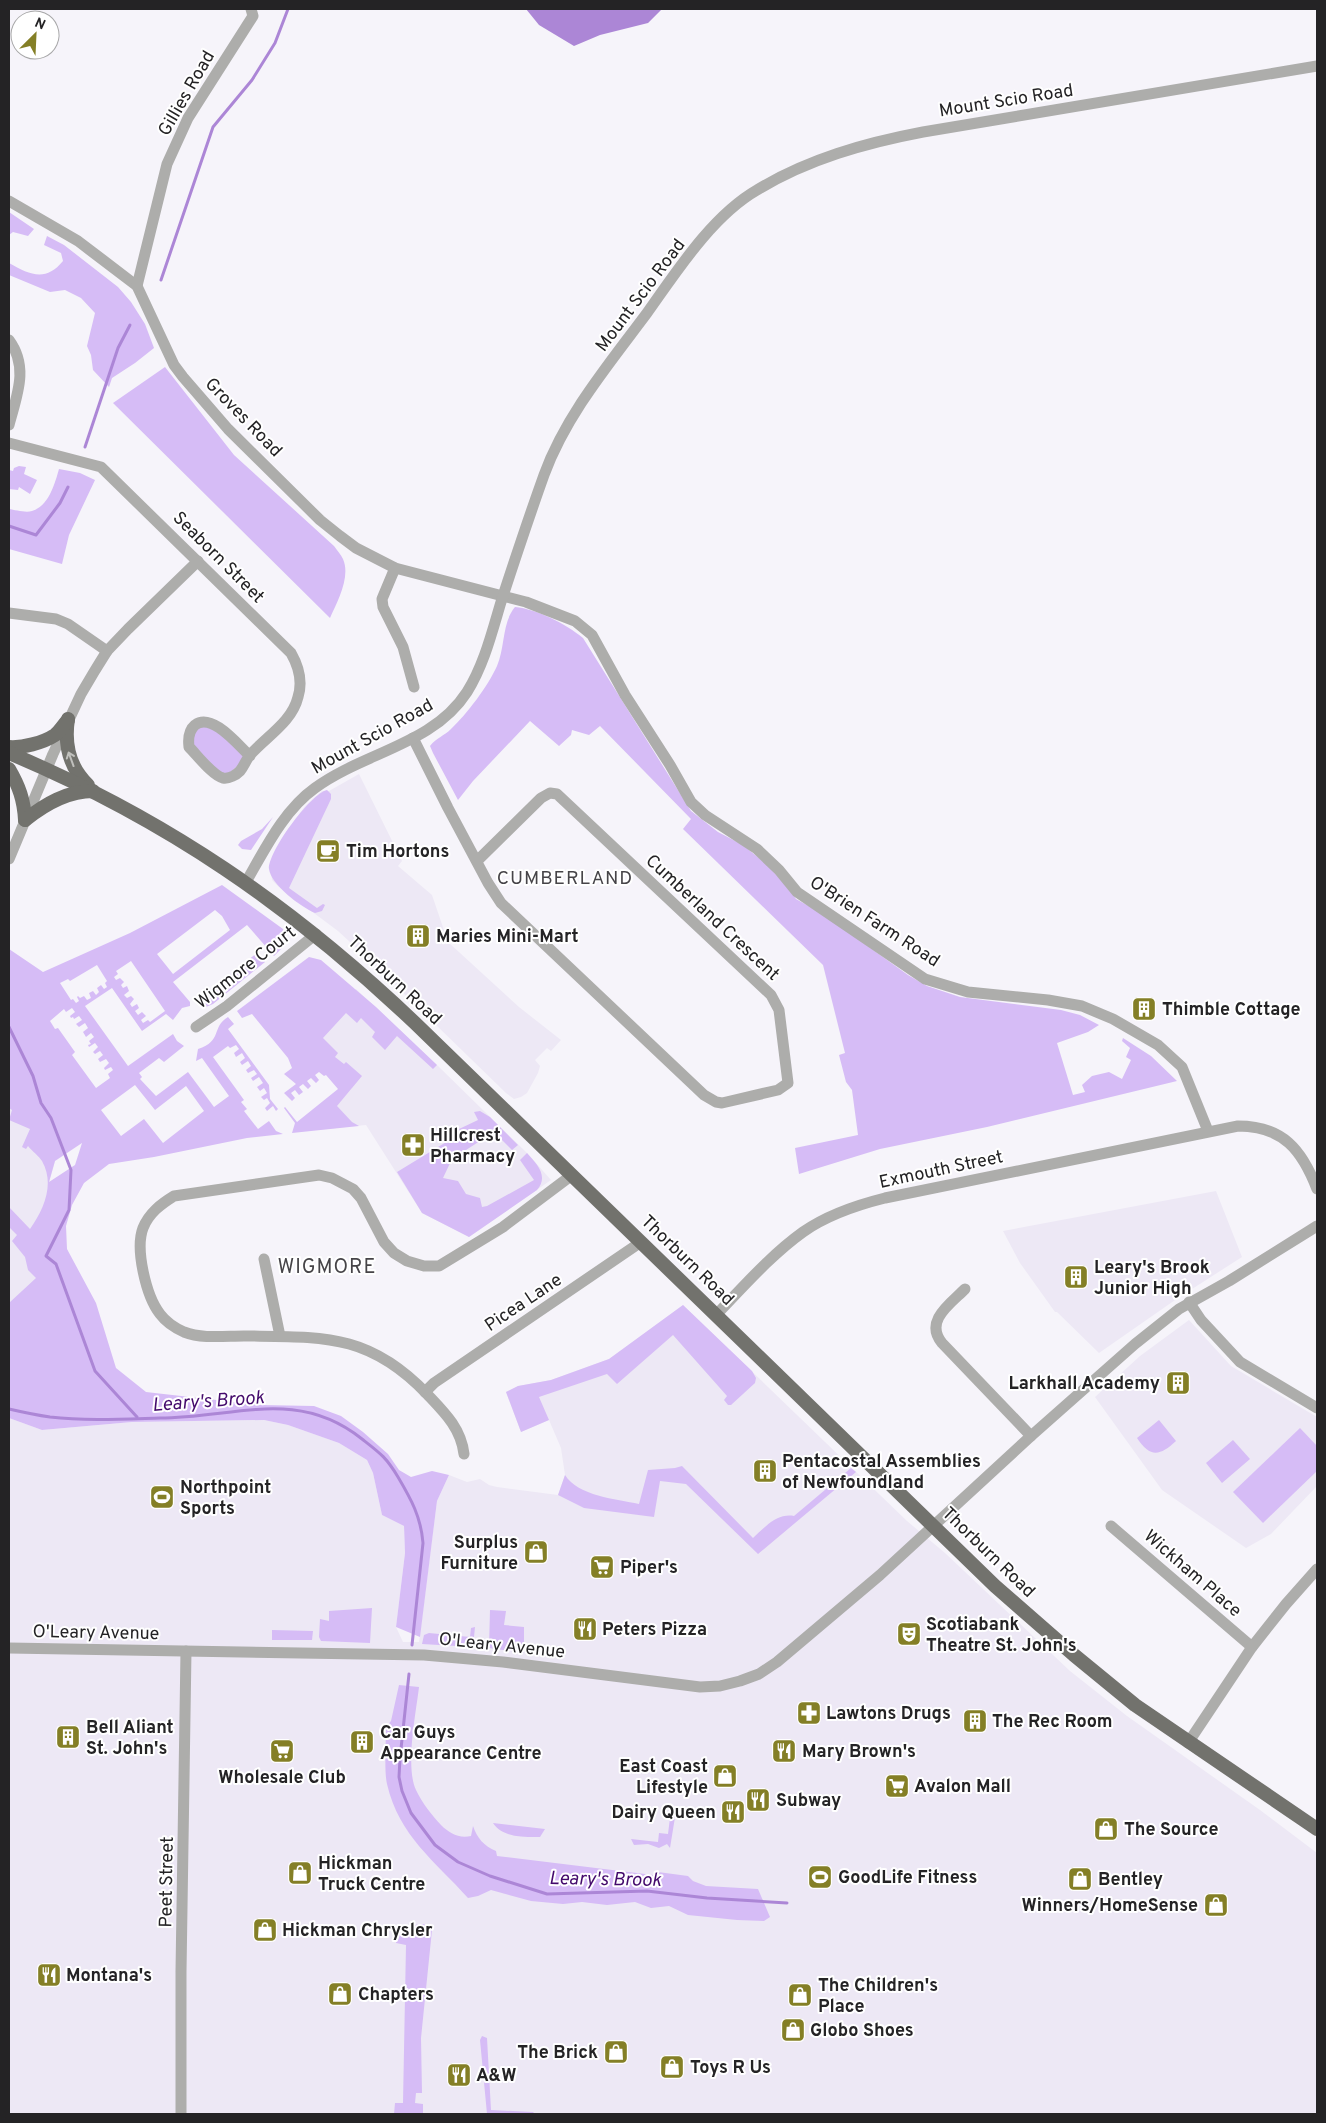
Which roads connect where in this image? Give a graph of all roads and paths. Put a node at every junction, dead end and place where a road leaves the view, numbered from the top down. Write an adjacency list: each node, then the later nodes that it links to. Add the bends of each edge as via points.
1 (251, 9): 4 (street, Gillies Road, via 253,16 188,118 167,164)
2 (1317, 66): 10 (street, Mount Scio Road, via 859,145 756,190 718,221 684,263 564,430 544,475)
3 (9, 201): 4 (street, Groves Road, via 78,241)
4 (137, 286): 9 (street, Groves Road, via 174,365 209,408 320,520 356,548)
5 (9, 340): 6 (street, via 17,353 21,377)
6 (9, 425)
7 (9, 443): 8 (street, Seaborn Street, via 101,467)
8 (198, 561): 12 (street); 18 (street, Seaborn Street, via 291,653 300,674 301,686 292,711)
9 (395, 568): 10 (street, Groves Road); 13 (street, via 382,599 383,607 403,647)
10 (503, 596): 15 (street, Mount Scio Road, via 485,654 467,692 441,722); 28 (street, O'Brien Farm Road, via 575,621 592,635 691,802 757,849 797,892 925,979 968,992 1082,1006 1114,1019 1158,1045 1182,1067)
11 (9, 613): 12 (street, via 56,619)
12 (108, 652): 14 (street)
13 (414, 687)
14 (68, 719): 16 (main road, via 55,735 35,743); 20 (street); 21 (main road, one-way to 14, via 78,776 70,757 66,737)
15 (413, 738): 24 (street, Cumberland Crescent); 25 (street, Mount Scio Road, via 331,777 312,790 283,822)
16 (9, 747)
17 (9, 753): 20 (main road, Thorburn Road)
18 (250, 756): 18 (street, Seaborn Street, via 240,771 232,777 223,778 189,747 189,732 200,722 215,724)
19 (9, 769): 22 (main road, via 18,782)
20 (46, 769): 21 (main road, Thorburn Road); 22 (street)
21 (94, 791): 22 (main road, via 78,791 61,798); 25 (main road, Thorburn Road, via 166,830)
22 (25, 820): 23 (street)
23 (9, 859)
24 (477, 861): 24 (street, Cumberland Crescent, via 541,798 550,793 557,794 771,995 779,1010 788,1083 778,1090 722,1103 710,1100 514,916 494,892)
25 (246, 882): 26 (main road, Thorburn Road)
26 (316, 934): 27 (street, Wigmore Court); 29 (main road, Thorburn Road, via 390,999)
27 (196, 1027)
28 (1208, 1131): 30 (street, Exmouth Street, via 1244,1126 1274,1133 1302,1156); 36 (street, Exmouth Street, via 885,1198 846,1210 803,1232)
29 (572, 1175): 32 (main road, Thorburn Road); 37 (street, via 503,1227 439,1266 424,1266 394,1253 353,1189 343,1182 318,1175 174,1196 151,1214 143,1227 140,1254 152,1300 160,1315 184,1332 198,1336)
30 (1317, 1189)
31 (1317, 1226): 35 (street, O'Leary Avenue)
32 (641, 1242): 36 (main road, Thorburn Road); 38 (street, Picea Lane)
33 (264, 1259): 37 (street)
34 (965, 1289): 40 (street, via 938,1317 936,1334)
35 (1190, 1302): 39 (street, via 1201,1320 1240,1362); 40 (street, O'Leary Avenue, via 1112,1364)
36 (716, 1314): 43 (main road, Thorburn Road)
37 (280, 1336): 38 (street, via 316,1337 363,1348 398,1367)
38 (425, 1392): 41 (street, via 453,1423 461,1437)
39 (1317, 1408)
40 (1031, 1436): 43 (street, O'Leary Avenue)
41 (464, 1454)
42 (1111, 1526): 45 (street, Wickham Place)
43 (934, 1527): 47 (street, O'Leary Avenue, via 777,1662 754,1676 730,1684 700,1687 424,1655); 48 (main road, Thorburn Road, via 1074,1655)
44 (1317, 1569): 45 (street)
45 (1252, 1647): 48 (street)
46 (9, 1648): 47 (street, O'Leary Avenue)
47 (186, 1651): 50 (street, Peet Street)
48 (1188, 1743): 49 (main road, Thorburn Road)
49 (1317, 1829)
50 (182, 2114)

